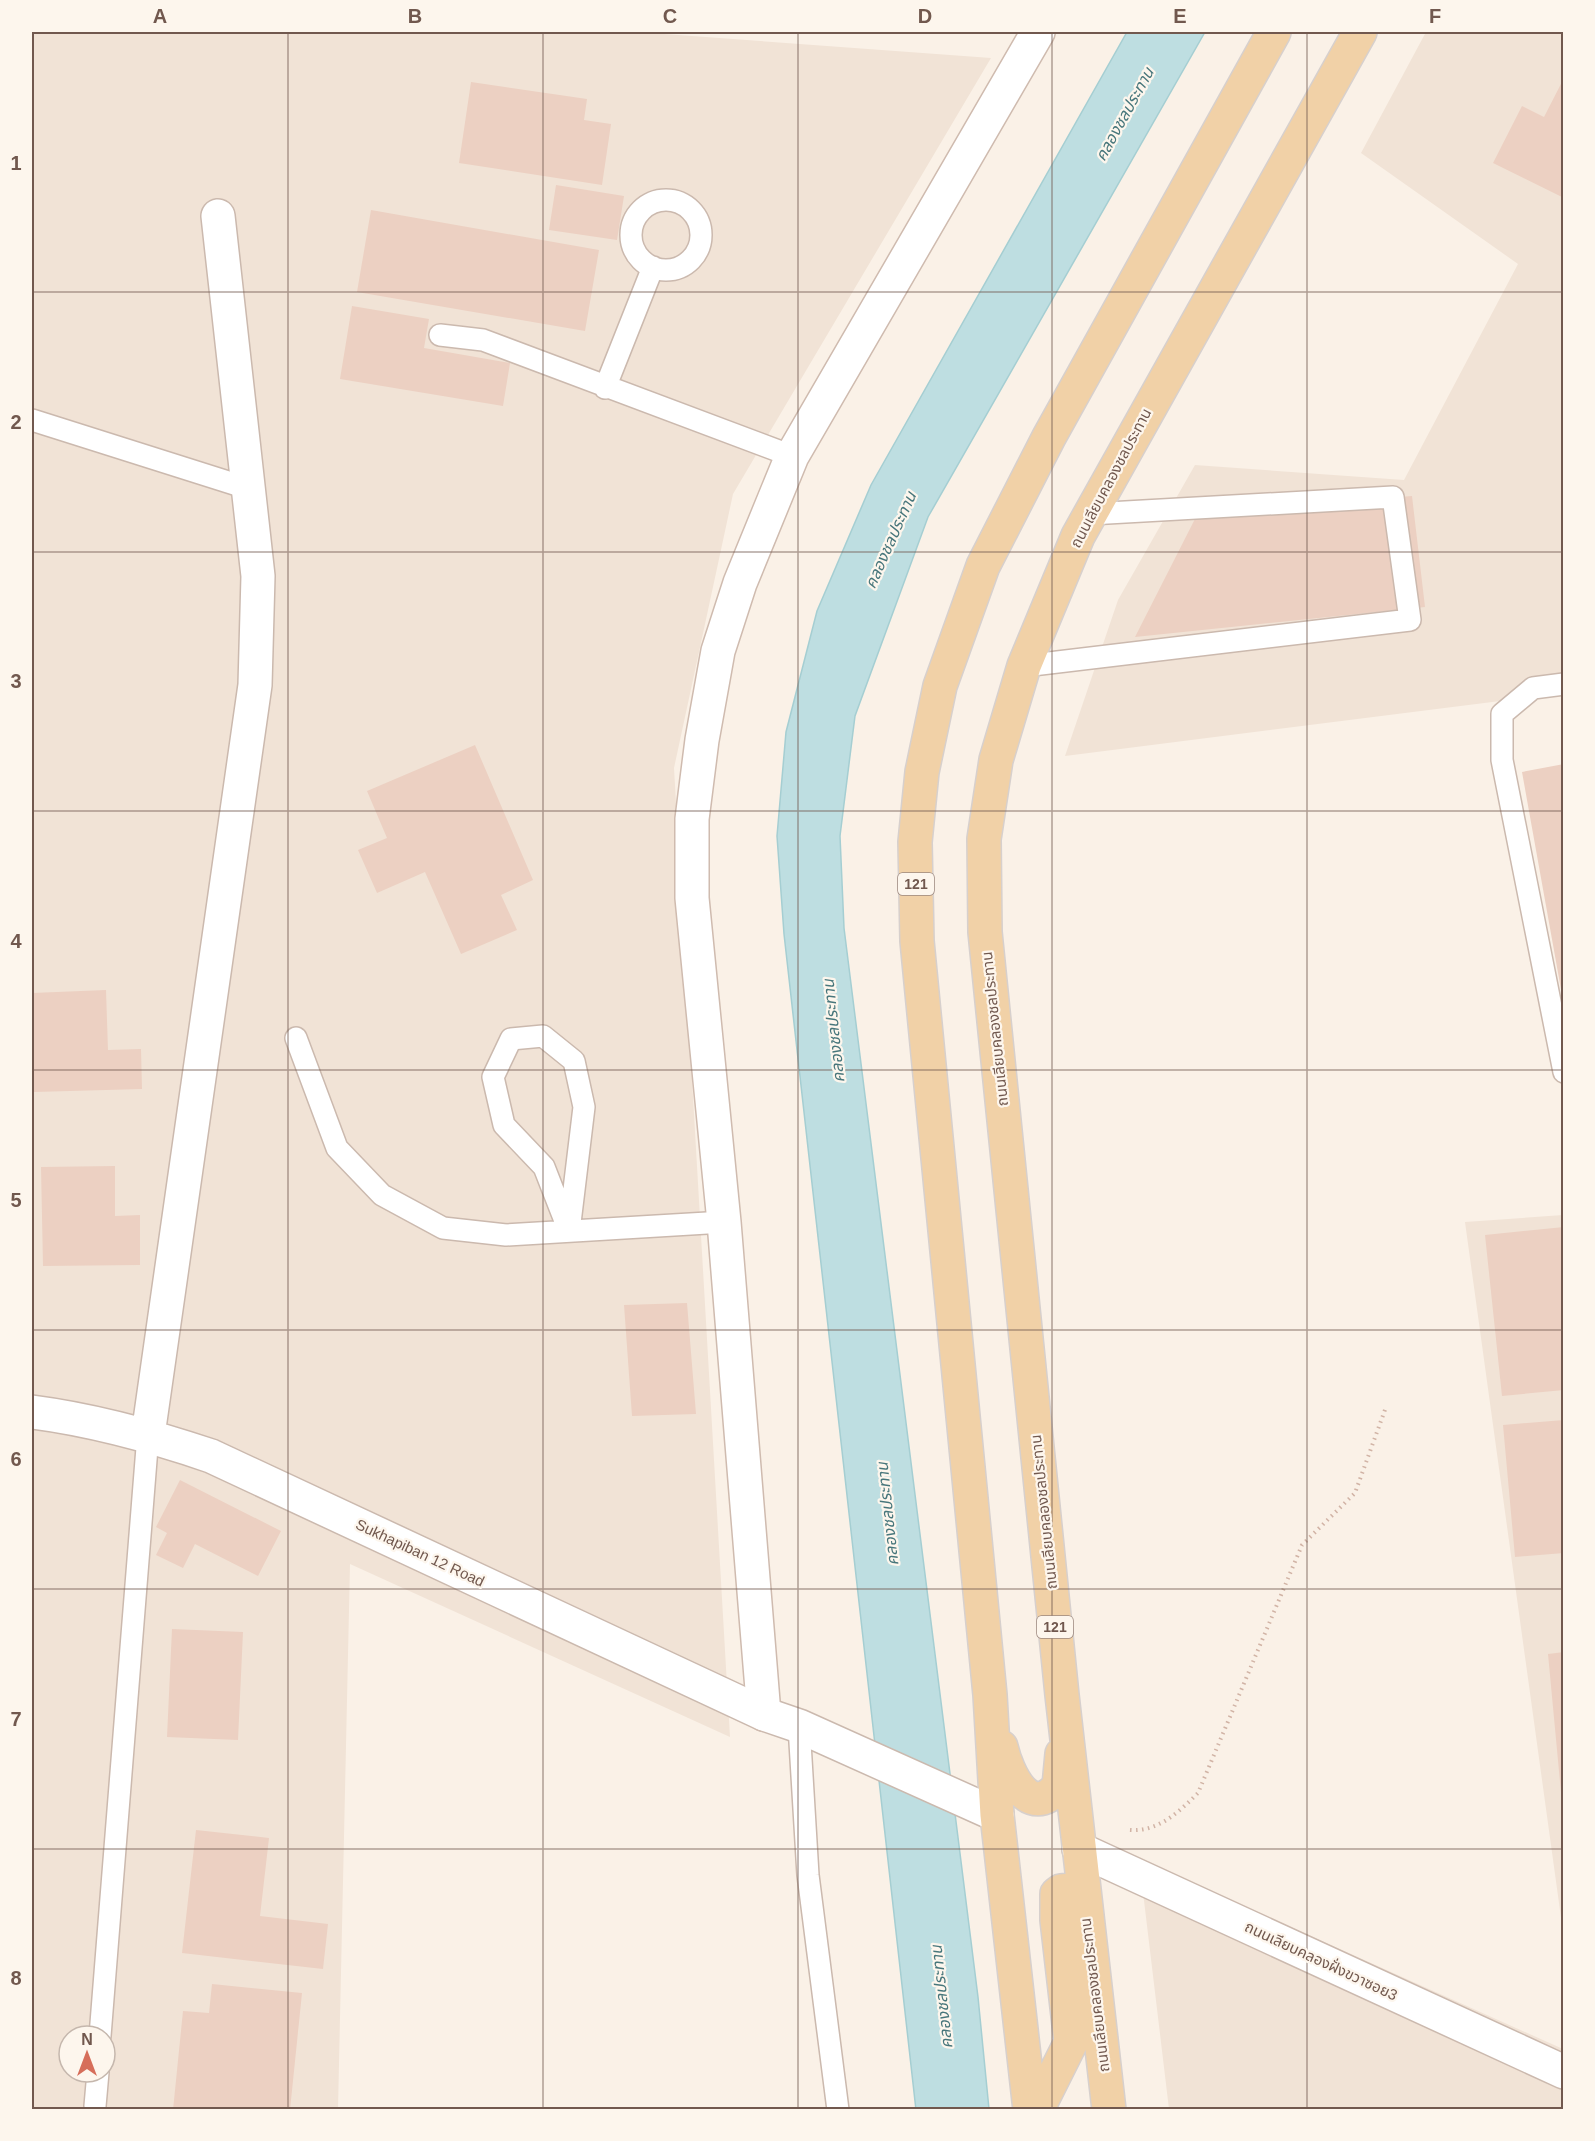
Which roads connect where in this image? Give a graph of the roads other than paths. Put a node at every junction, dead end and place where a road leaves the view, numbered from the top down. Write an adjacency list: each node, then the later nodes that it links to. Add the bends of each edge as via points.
1 (1038, 32): 9 (street)
2 (1274, 32): 20 (main road, 121, via 1049,437 983,566 940,686 922,772 915,842 917,941)
3 (1360, 32): 11 (main road, ถนนเลียบคลองชลประทาน / 121)
4 (218, 216): 10 (street)
5 (653, 267): 7 (lane)
6 (440, 335): 7 (lane, via 483,340)
7 (605, 388): 9 (lane)
8 (32, 420): 10 (lane)
9 (792, 456): 16 (street, via 740,583 718,651 692,819 692,898)
10 (247, 488): 19 (street, via 258,576 255,685)
11 (1090, 514): 12 (main road, ถนนเลียบคลองชลประทาน / 121); 12 (lane, via 1393,497 1410,620)
12 (1024, 666): 21 (main road, ถนนเลียบคลองชลประทาน / 121, via 996,760 984,839 985,932)
13 (1563, 684): 15 (lane, via 1533,688 1502,714 1502,760)
14 (296, 1038): 17 (lane, via 338,1148 382,1195 443,1228 506,1235)
15 (1563, 1072)
16 (724, 1222): 17 (lane); 22 (street)
17 (569, 1231): 17 (lane, via 544,1167 504,1125 493,1077 511,1039 543,1036 574,1061 584,1107)
18 (32, 1412): 19 (street, Sukhapiban 12 Road)
19 (148, 1435): 22 (street, Sukhapiban 12 Road, via 211,1456); 27 (lane)
20 (990, 1695): 21 (main road, via 1010,1776 1025,1793 1040,1799 1059,1786); 24 (main road, 121)
21 (1062, 1695): 25 (main road, ถนนเลียบคลองชลประทาน / 121)
22 (764, 1714): 23 (street, Sukhapiban 12 Road)
23 (799, 1726): 24 (street, Sukhapiban 12 Road); 31 (lane, via 808,1875)
24 (997, 1815): 32 (main road, 121)
25 (1078, 1837): 26 (main road, ถนนเลียบคลองชลประทาน / 121); 28 (street, ถนนเลียบคลองฝั่งขวาซอย3)
26 (1086, 1912): 33 (main road, via 1072,1890 1057,1894 1071,2042); 34 (main road, ถนนเลียบคลองชลประทาน / 121)
27 (101, 2024)
28 (1563, 2072)
29 (97, 2084): 30 (lane)
30 (95, 2106)
31 (838, 2109)
32 (1030, 2109)
33 (1037, 2109)
34 (1109, 2109)

